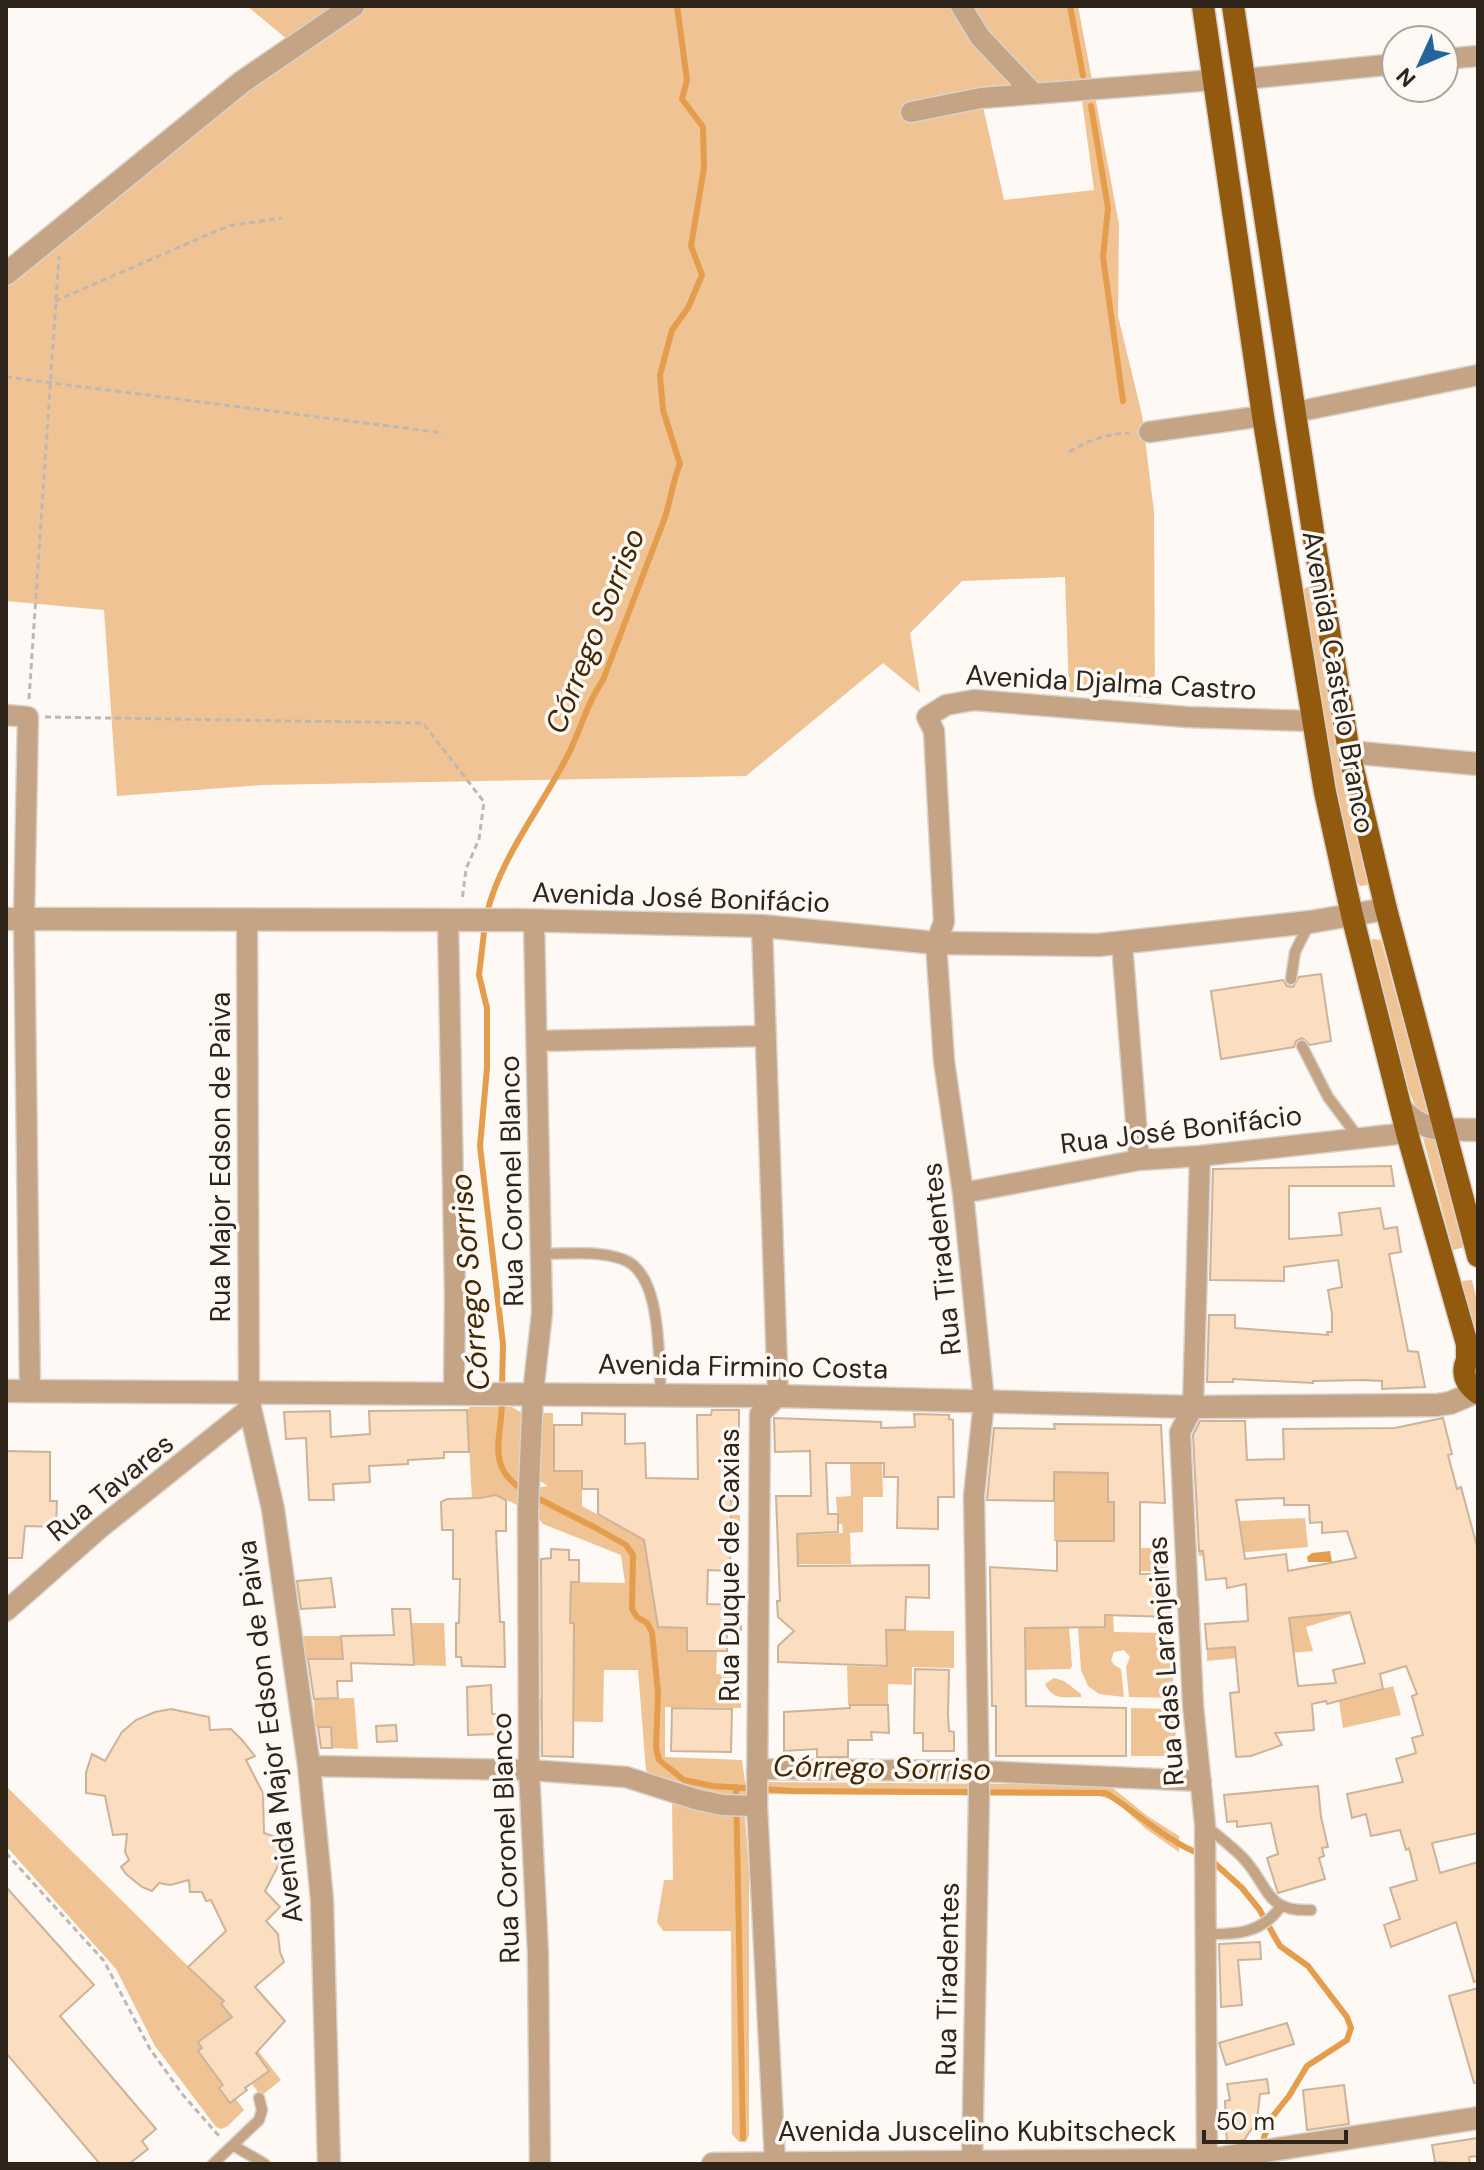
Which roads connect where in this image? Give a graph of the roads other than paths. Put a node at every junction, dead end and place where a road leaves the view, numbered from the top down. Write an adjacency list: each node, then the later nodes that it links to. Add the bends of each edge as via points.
1 (353, 6): 10 (street, via 242,82)
2 (961, 6): 8 (street, via 980,37)
3 (1203, 6): 7 (main road, Avenida Castelo Branco)
4 (1233, 6): 6 (main road, Avenida Castelo Branco)
5 (1380, 66): 6 (street)
6 (1244, 79): 12 (main road, Avenida Castelo Branco)
7 (1213, 80): 8 (street); 13 (main road, Avenida Castelo Branco)
8 (1034, 94): 9 (street)
9 (911, 112)
10 (6, 274)
11 (1478, 375): 12 (street)
12 (1296, 412): 15 (main road, Avenida Castelo Branco)
13 (1263, 416): 14 (street); 16 (main road, Avenida Castelo Branco)
14 (1149, 432)
15 (1315, 545): 16 (main road); 20 (main road, Avenida Castelo Branco)
16 (1284, 547): 18 (main road, Avenida Castelo Branco)
17 (6, 715): 24 (street, via 28,717)
18 (1313, 721): 19 (street, Avenida Djalma Castro, via 974,700 946,705 927,717); 23 (main road, Avenida Castelo Branco)
19 (934, 731): 30 (street, Rua Tiradentes, via 944,922)
20 (1349, 752): 21 (street); 22 (main road, Avenida Castelo Branco)
21 (1478, 764)
22 (1386, 909): 23 (street, Avenida José Bonifácio); 37 (main road, Avenida Castelo Branco)
23 (1352, 915): 28 (street, Avenida José Bonifácio); 36 (main road, Avenida Castelo Branco)
24 (15, 919): 27 (street, Avenida José Bonifácio); 48 (street)
25 (459, 921): 26 (street, Avenida José Bonifácio); 27 (street, Avenida José Bonifácio); 49 (street, Rua Coronel Blanco)
26 (525, 921): 29 (street, Avenida José Bonifácio); 34 (street, Rua Coronel Blanco)
27 (247, 922): 54 (street, Rua Major Edson de Paiva)
28 (1310, 922): 31 (street, Avenida José Bonifácio); 32 (lane, via 1295,952)
29 (762, 926): 30 (street, Avenida José Bonifácio); 33 (street)
30 (936, 943): 31 (street, Avenida José Bonifácio); 43 (street, Rua Tiradentes, via 944,1061)
31 (1122, 944): 42 (street)
32 (1291, 979)
33 (766, 1036): 34 (street); 52 (street)
34 (537, 1041): 44 (street, Rua Coronel Blanco)
35 (1302, 1046): 40 (lane, via 1328,1097)
36 (1401, 1108): 37 (street, via 1412,1121); 39 (main road, Avenida Castelo Branco)
37 (1444, 1129): 38 (street); 45 (main road, Avenida Castelo Branco)
38 (1478, 1130)
39 (1407, 1133): 40 (street, Rua José Bonifácio); 46 (main road, Avenida Castelo Branco)
40 (1358, 1137): 41 (street, Rua José Bonifácio)
41 (1200, 1156): 42 (street, Rua José Bonifácio); 56 (street, Rua das Laranjeiras)
42 (1139, 1160): 43 (street, Rua José Bonifácio)
43 (963, 1193): 55 (street, Rua Tiradentes)
44 (541, 1254): 50 (street, Rua Coronel Blanco, via 542,1313); 51 (lane, via 607,1254 637,1268 653,1300)
45 (1478, 1256)
46 (1473, 1353): 53 (main road, Avenida Castelo Branco, via 1464,1376)
47 (6, 1391): 48 (street, Avenida Firmino Costa)
48 (30, 1391): 54 (street, Avenida Firmino Costa)
49 (454, 1392): 50 (street, Avenida Firmino Costa); 54 (street, Avenida Firmino Costa)
50 (527, 1393): 51 (street, Avenida Firmino Costa); 59 (street, Rua Coronel Blanco)
51 (661, 1395): 52 (street, Avenida Firmino Costa)
52 (778, 1396): 55 (street, Avenida Firmino Costa); 62 (street, Rua Duque de Caxias, via 760,1414)
53 (1477, 1396): 56 (street, Avenida Firmino Costa, via 1437,1405)
54 (250, 1400): 57 (street, Rua Tavares); 58 (street, Avenida Major Edson de Paiva, via 273,1509)
55 (984, 1401): 56 (street, Avenida Firmino Costa); 61 (street, Rua Tiradentes, via 974,1496)
56 (1193, 1407): 60 (street, Rua das Laranjeiras, via 1180,1432)
57 (6, 1611)
58 (309, 1766): 59 (street); 75 (street, Avenida Major Edson de Paiva, via 322,1900)
59 (529, 1770): 62 (street, via 626,1777 722,1805); 76 (street, Rua Coronel Blanco)
60 (1201, 1781): 61 (street); 63 (street, Rua das Laranjeiras)
61 (979, 1783): 62 (street); 70 (street, Rua Tiradentes)
62 (757, 1788): 72 (street, Rua Duque de Caxias)
63 (1205, 1825): 64 (lane, via 1244,1859); 66 (street, Rua das Laranjeiras)
64 (1281, 1906): 65 (lane); 66 (lane, via 1273,1919 1251,1931)
65 (1311, 1910)
66 (1205, 1934): 71 (street, Rua das Laranjeiras)
67 (259, 2098): 69 (lane, via 259,2120)
68 (1478, 2118): 71 (street, Avenida Juscelino Kubitscheck)
69 (234, 2146): 73 (lane); 74 (lane)
70 (972, 2162): 71 (street, Avenida Juscelino Kubitscheck); 72 (street, Avenida Juscelino Kubitscheck)
71 (1207, 2162)
72 (775, 2163): 77 (street, Avenida Juscelino Kubitscheck)
73 (213, 2164)
74 (265, 2164)
75 (329, 2164)
76 (540, 2164)
77 (713, 2164)

